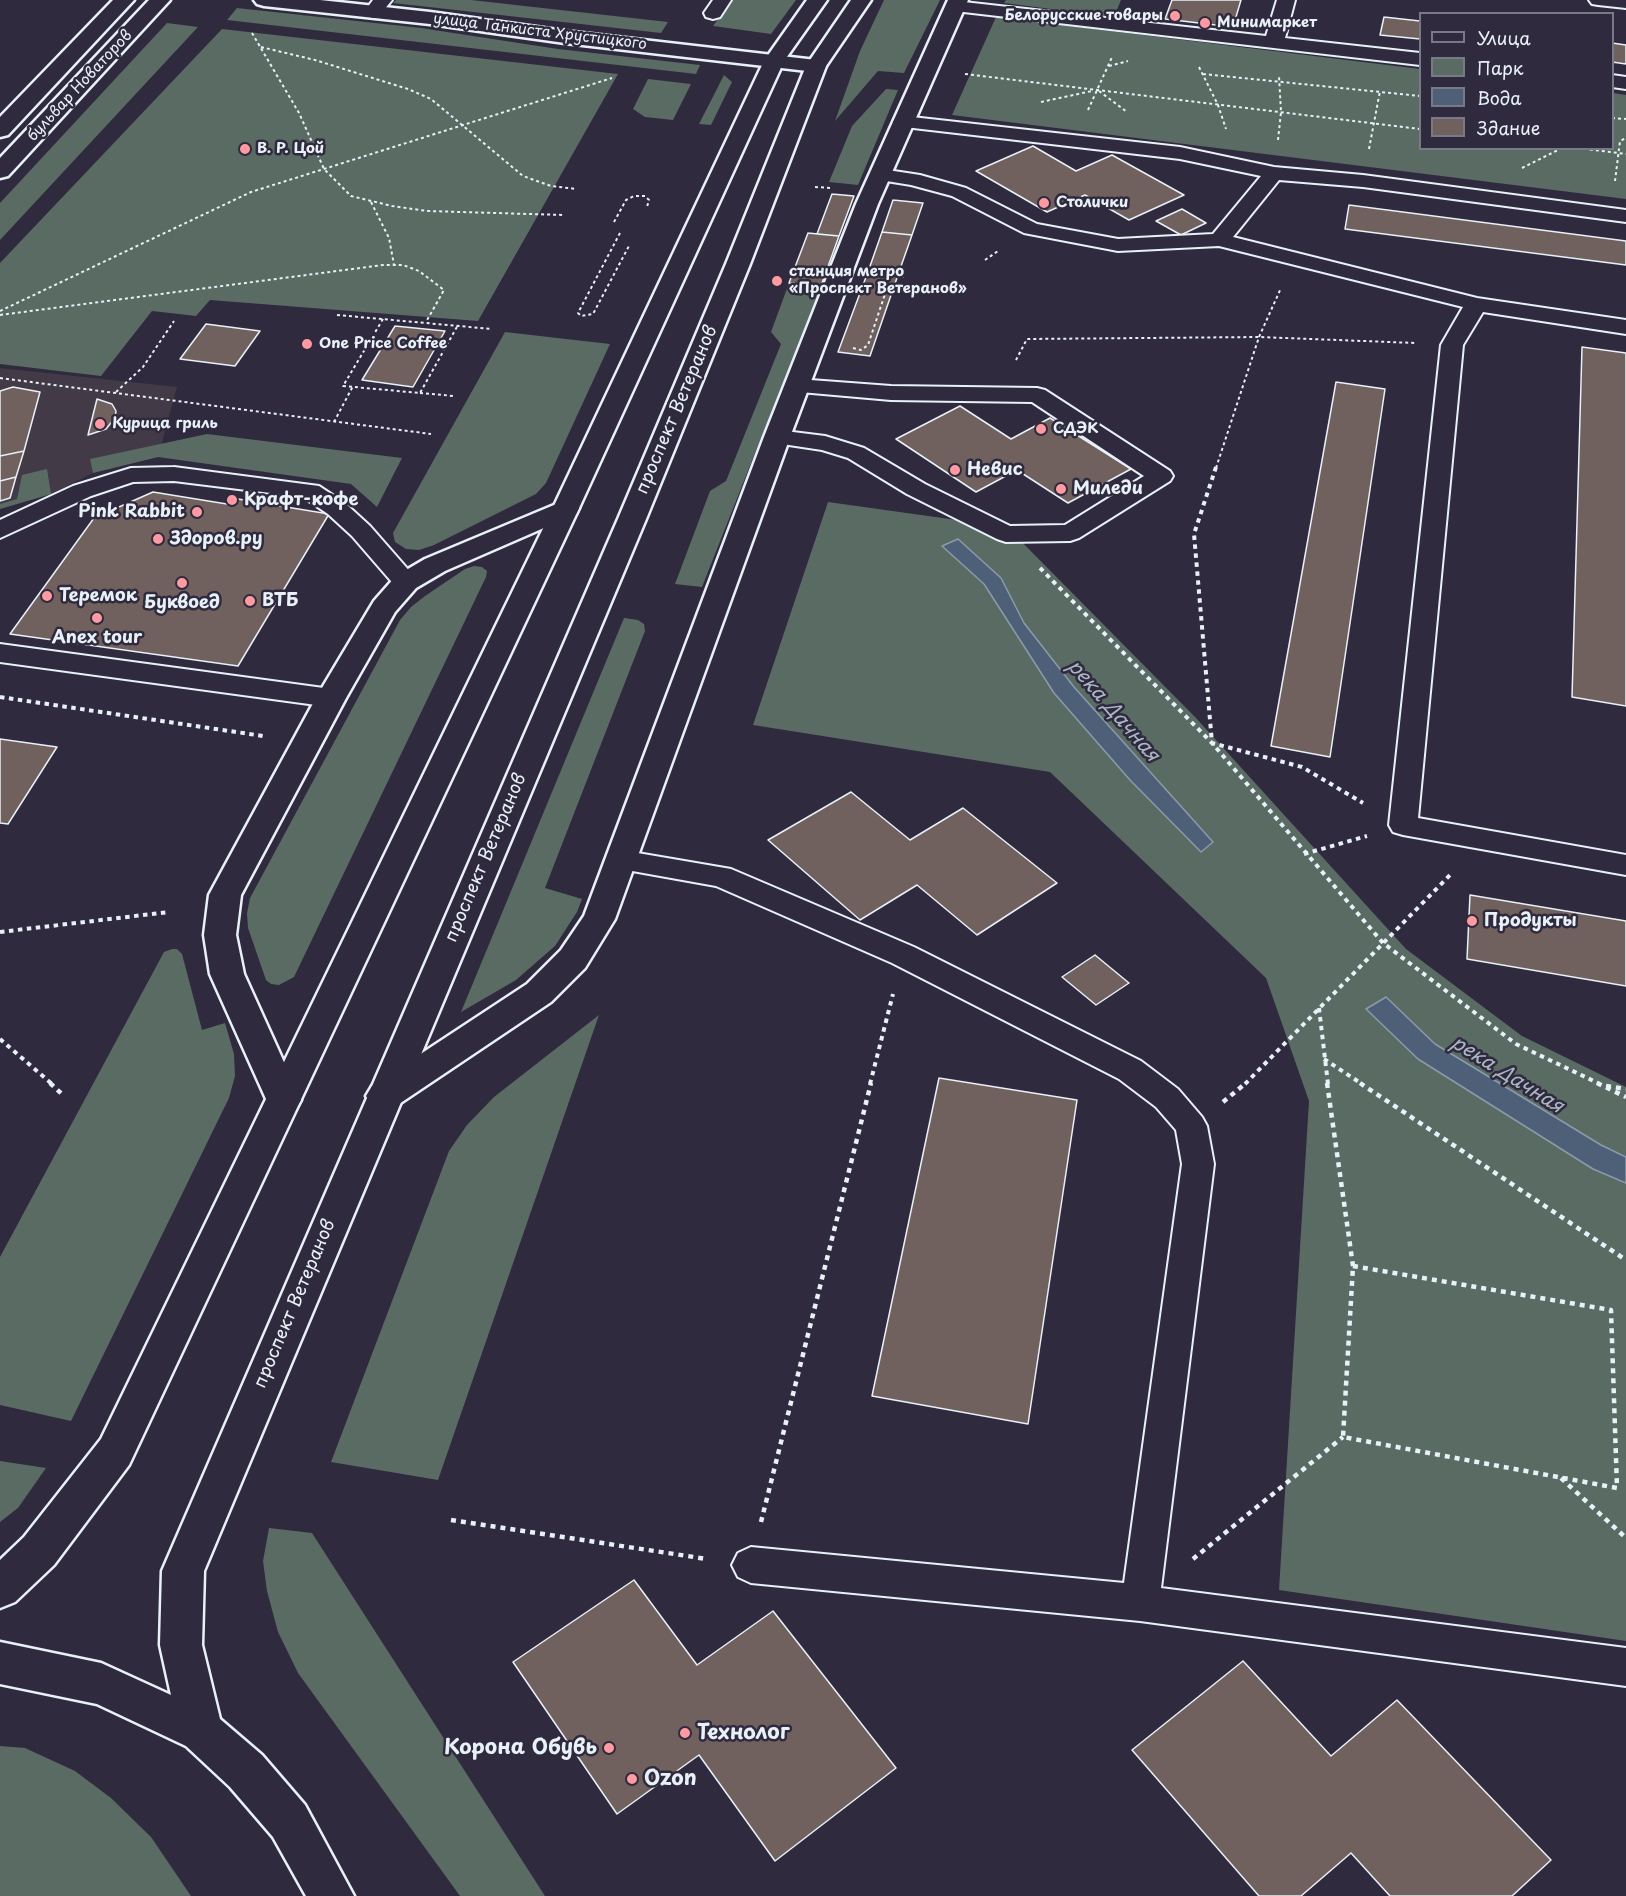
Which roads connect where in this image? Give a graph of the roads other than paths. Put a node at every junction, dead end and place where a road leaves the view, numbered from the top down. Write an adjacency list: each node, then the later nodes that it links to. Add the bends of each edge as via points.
1 (124, 0): 16 (main road, бульвар Новаторов)
2 (160, 0): 17 (main road, бульвар Новаторов)
3 (264, 0): 10 (main road, улица Танкиста Хрустицкого)
4 (817, 0): 13 (main road)
5 (861, 0): 14 (main road, проспект Ветеранов)
6 (1286, 0): 11 (lane)
7 (1598, 0): 9 (lane)
8 (957, 3): 11 (lane); 15 (main road)
9 (1626, 3)
10 (378, 6): 13 (main road, улица Танкиста Хрустицкого, via 565,37)
11 (1274, 42): 12 (lane)
12 (1419, 59)
13 (774, 61): 14 (main road, улица Танкиста Хрустицкого); 26 (main road)
14 (816, 66): 33 (main road, проспект Ветеранов, via 632,519)
15 (903, 122): 18 (lane, via 1180,153); 19 (main road)
16 (0, 130)
17 (0, 171)
18 (1274, 173): 20 (lane); 21 (lane)
19 (880, 175): 21 (lane, via 937,185 978,201 1030,229 1118,245); 24 (main road)
20 (1619, 215)
21 (1220, 240): 22 (lane)
22 (1476, 304): 23 (lane); 32 (lane, via 1452,345 1402,825)
23 (1626, 327)
24 (797, 386): 25 (main road); 25 (lane, via 891,393 1037,395 1161,476 1070,533 1006,534 916,489 856,453 825,443)
25 (777, 437): 31 (main road)
26 (566, 508): 28 (main road, via 435,565); 34 (main road)
27 (0, 530): 28 (lane, via 82,491 131,475 174,474 310,491 338,509)
28 (406, 582): 30 (main road, via 384,607)
29 (0, 654): 30 (lane)
30 (331, 698): 34 (main road, via 225,895 222,915 220,935 227,974)
31 (620, 860): 33 (main road, via 599,919 573,959 539,993); 37 (lane, via 721,876 903,955 1130,1070 1167,1098 1191,1126 1198,1164)
32 (1626, 865)
33 (384, 1096): 40 (main road, проспект Ветеранов, via 183,1571 181,1645)
34 (283, 1100): 36 (main road, via 115,1452 39,1551)
35 (751, 1565): 37 (lane)
36 (0, 1588)
37 (1140, 1603): 39 (lane)
38 (0, 1663): 40 (main road, via 101,1684)
39 (1626, 1667)
40 (201, 1731): 41 (main road, via 246,1771 290,1821)
41 (331, 1896)

